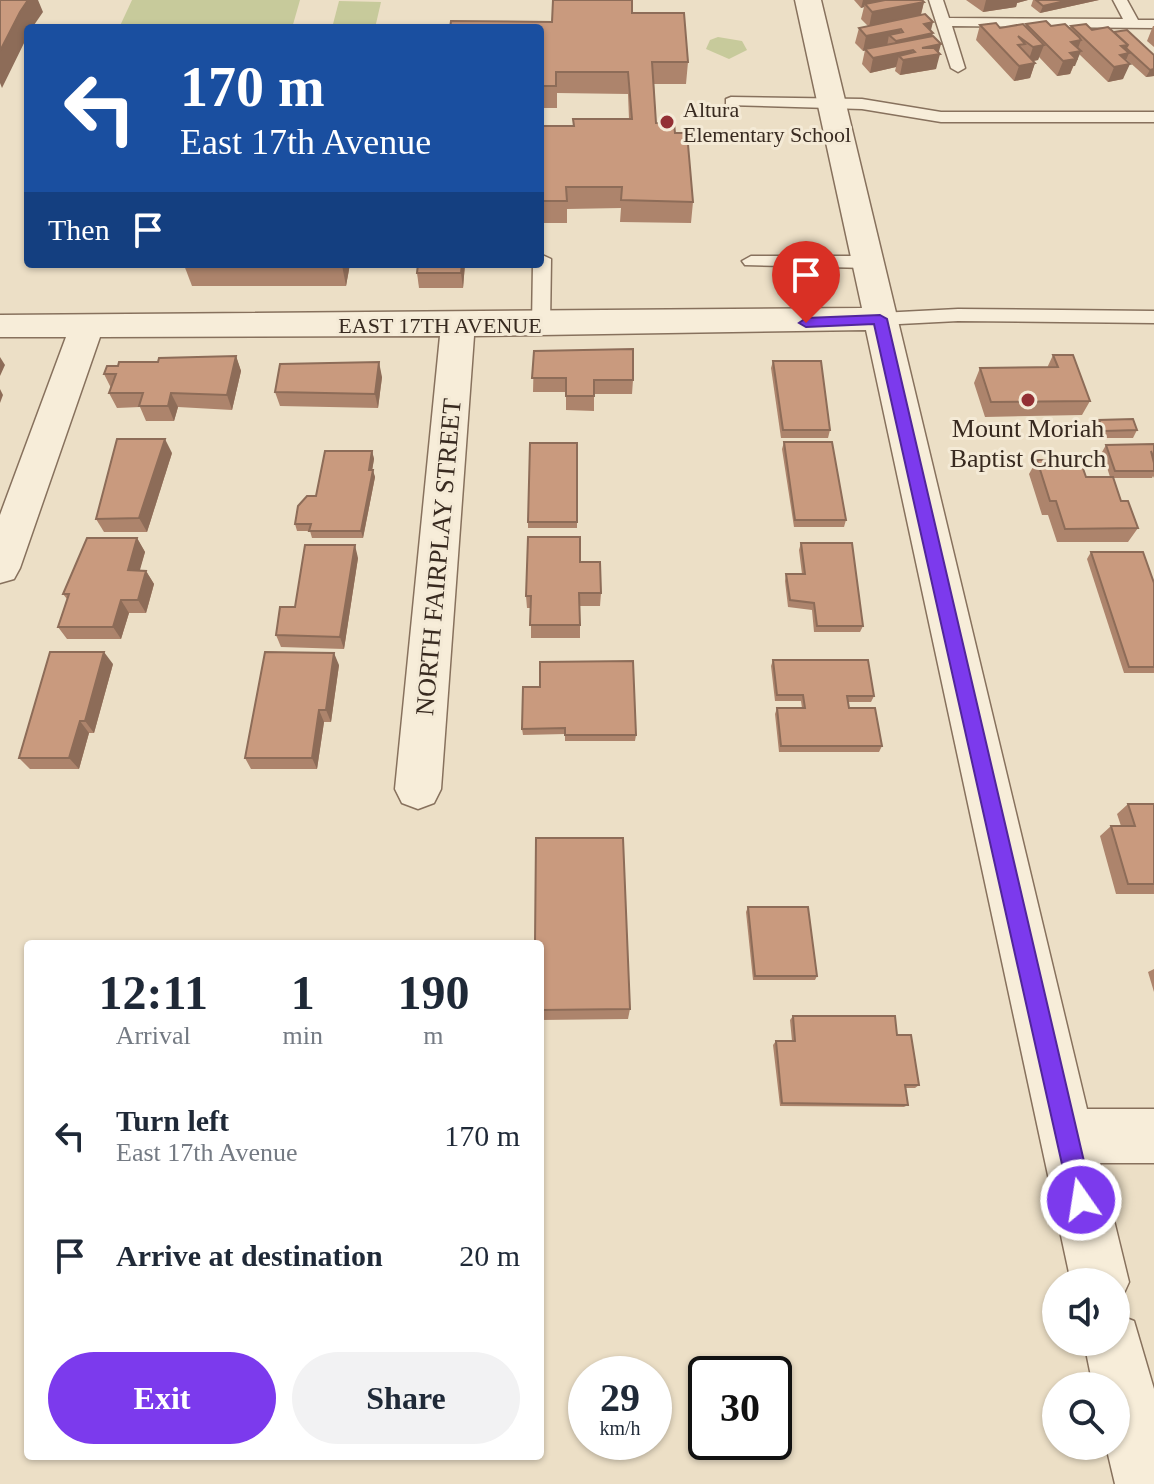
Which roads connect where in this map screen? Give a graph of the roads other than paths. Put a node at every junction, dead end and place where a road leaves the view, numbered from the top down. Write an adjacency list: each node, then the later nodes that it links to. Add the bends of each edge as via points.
1 (808, 0): 9 (street)
2 (936, 0): 4 (lane)
3 (1120, 0): 5 (lane)
4 (945, 22): 5 (lane); 7 (lane)
5 (1133, 24): 6 (lane)
6 (1154, 24)
7 (958, 68)
8 (731, 102): 9 (lane)
9 (831, 102): 10 (lane, via 941,117); 12 (street)
10 (1154, 117)
11 (751, 261): 12 (lane)
12 (868, 262): 15 (street)
13 (542, 268): 17 (lane)
14 (1154, 317): 15 (lane)
15 (880, 319): 17 (street, EAST 17TH AVENUE); 22 (street)
16 (458, 325): 17 (street, EAST 17TH AVENUE); 19 (street, EAST 17TH AVENUE); 21 (street, NORTH FAIRPLAY STREET)
17 (541, 325)
18 (0, 326): 19 (street, EAST 17TH AVENUE)
19 (87, 326): 20 (street)
20 (0, 568)
21 (418, 789)
22 (1066, 1136): 23 (street); 24 (street)
23 (1154, 1136)
24 (1097, 1268)
25 (1116, 1356): 26 (street)
26 (1146, 1484)

